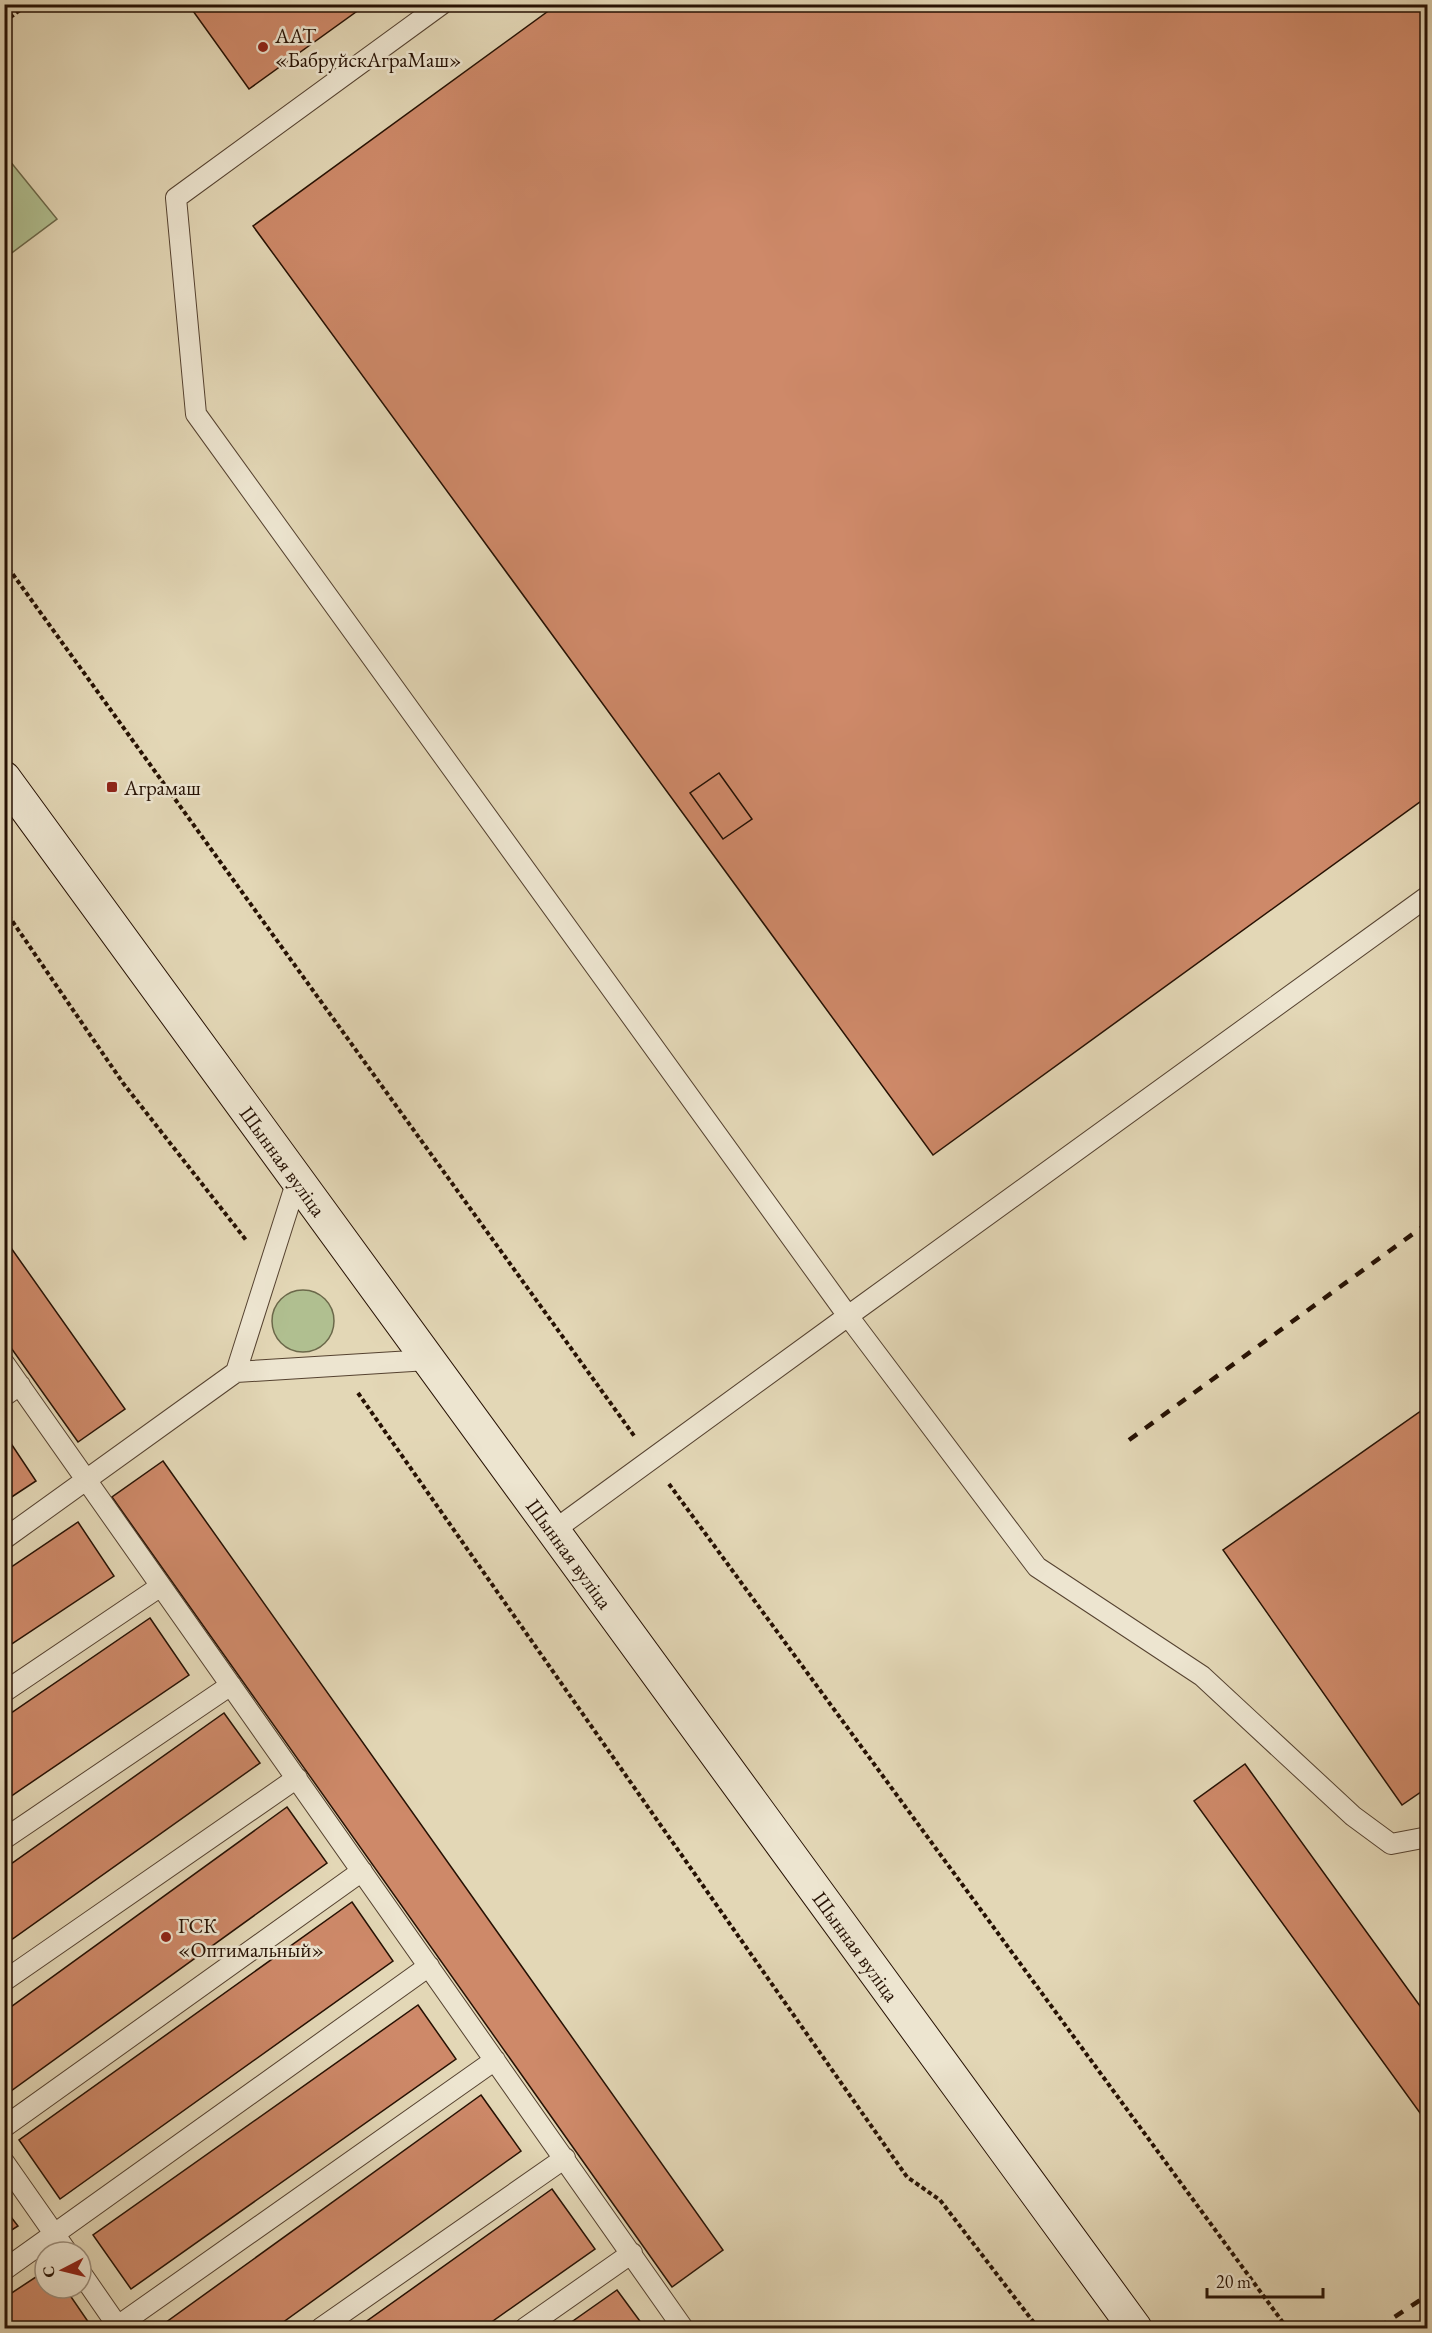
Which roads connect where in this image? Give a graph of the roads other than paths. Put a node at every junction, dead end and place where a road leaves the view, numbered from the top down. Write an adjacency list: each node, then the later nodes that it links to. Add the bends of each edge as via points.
1 (442, 4): 5 (lane, via 176,198 196,414)
2 (4, 778): 4 (main road, Шынная вуліца)
3 (1428, 896): 5 (lane)
4 (297, 1180): 6 (main road, Шынная вуліца); 8 (lane)
5 (848, 1316): 11 (lane); 17 (lane, via 1037,1567 1202,1676 1391,1845)
6 (428, 1360): 8 (lane); 11 (main road, Шынная вуліца)
7 (4, 1363): 9 (lane)
8 (236, 1372): 10 (lane)
9 (12, 1391): 10 (lane)
10 (86, 1481): 12 (lane); 13 (lane)
11 (553, 1531): 35 (main road, Шынная вуліца)
12 (4, 1539)
13 (161, 1586): 14 (lane); 15 (lane)
14 (231, 1685): 16 (lane); 18 (lane)
15 (4, 1692)
16 (297, 1778): 19 (lane); 21 (lane)
17 (1428, 1837)
18 (4, 1839)
19 (362, 1871): 20 (lane); 23 (lane)
20 (429, 1966): 22 (lane); 26 (lane)
21 (4, 1981)
22 (495, 2060): 24 (lane); 31 (lane)
23 (4, 2127)
24 (565, 2158): 28 (lane); 32 (lane)
25 (4, 2162): 26 (lane)
26 (55, 2235): 27 (lane); 29 (lane)
27 (59, 2240)
28 (632, 2253): 33 (lane); 34 (lane)
29 (4, 2270)
30 (93, 2291): 31 (lane)
31 (117, 2328)
32 (321, 2328)
33 (525, 2328)
34 (683, 2328)
35 (1135, 2328)

